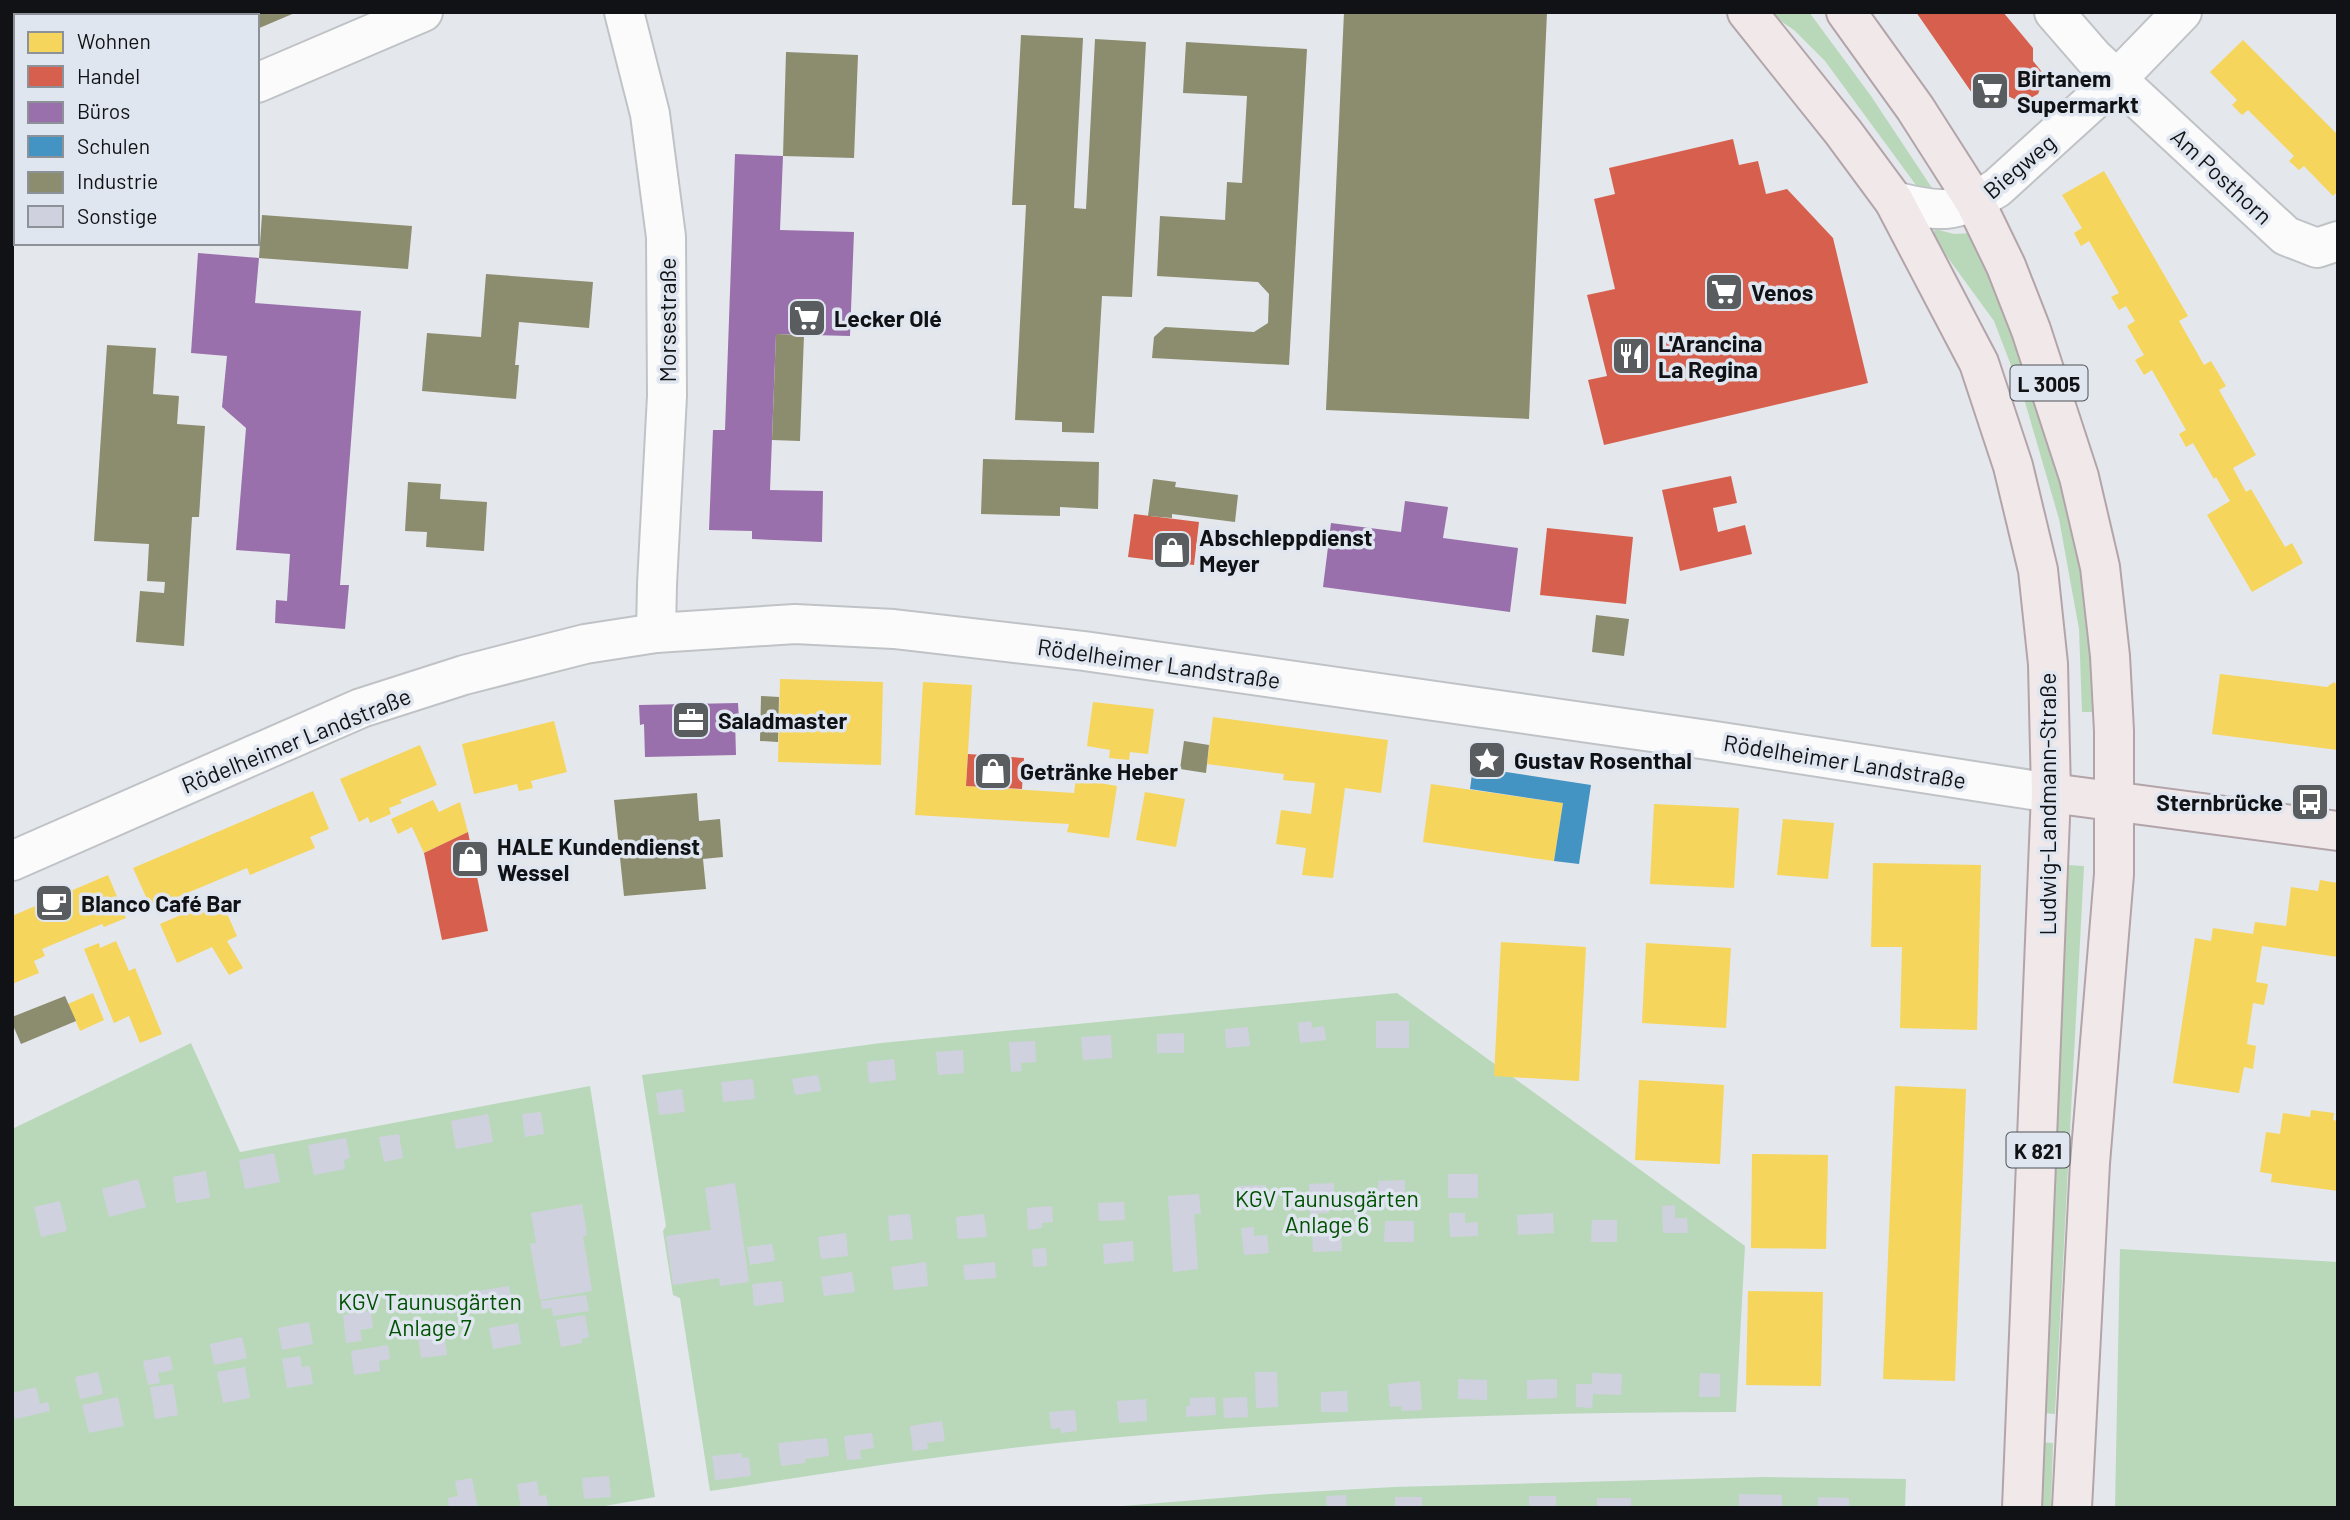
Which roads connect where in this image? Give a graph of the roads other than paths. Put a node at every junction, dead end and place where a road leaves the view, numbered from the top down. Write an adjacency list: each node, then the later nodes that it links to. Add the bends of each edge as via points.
1 (423, 12): 8 (street)
2 (624, 12): 12 (street, Morsestraße, via 650,114 666,237 667,396)
3 (1747, 12): 9 (main road, Ludwig-Landmann-Straße / L 3005)
4 (1846, 12): 10 (main road, L 3005)
5 (2054, 12): 7 (street, Am Posthorn)
6 (2182, 12): 7 (street, Biegweg)
7 (2118, 78): 10 (street, Biegweg, via 2027,162); 11 (street, Am Posthorn, via 2286,236 2317,248)
8 (259, 82)
9 (1894, 201): 10 (street, Biegweg, via 1951,210); 13 (main road, Ludwig-Landmann-Straße / L 3005, via 1979,363 2013,466 2039,583 2048,664)
10 (1975, 202): 14 (main road, L 3005, via 2026,317 2079,477 2099,567 2110,656)
11 (2338, 241)
12 (656, 633): 13 (street, Rödelheimer Landstraße, via 795,624 894,629 1192,667); 16 (street, Rödelheimer Landstraße, via 464,675 361,708)
13 (2051, 793): 14 (main road, Rödelheimer Landstraße); 17 (main road, Ludwig-Landmann-Straße / K 821)
14 (2113, 800): 15 (main road, Rödelheimer Landstraße); 18 (main road, K 821, via 2114,874 2090,1163)
15 (2338, 831)
16 (12, 861)
17 (2022, 1508)
18 (2071, 1508)

